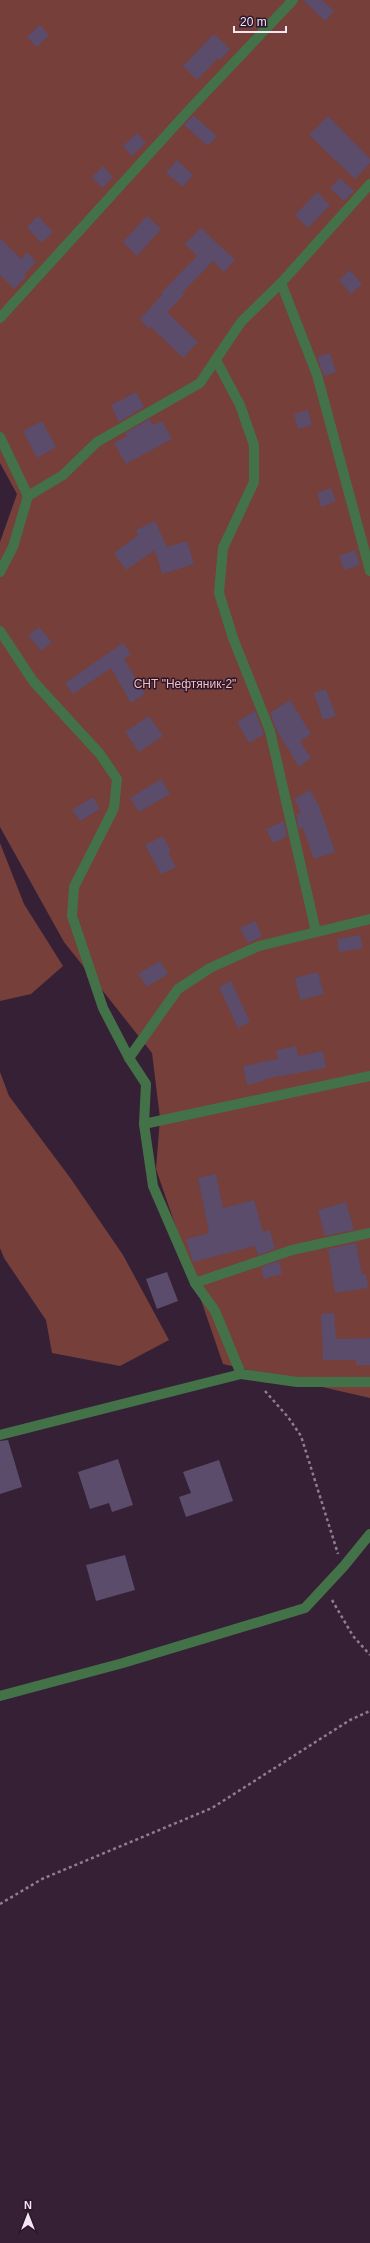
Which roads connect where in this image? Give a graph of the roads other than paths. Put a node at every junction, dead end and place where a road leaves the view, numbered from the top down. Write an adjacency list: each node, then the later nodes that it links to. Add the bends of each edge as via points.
1 (293, 0): 4 (street)
2 (370, 184): 3 (street)
3 (281, 283): 5 (street, via 241,322); 8 (street, via 317,376)
4 (0, 318)
5 (216, 360): 7 (street, via 200,383 98,442 63,475); 12 (street, via 240,405 254,445 254,482 223,548 219,593 233,638 270,731)
6 (0, 437): 7 (street)
7 (28, 496): 9 (street, via 13,547)
8 (370, 571)
9 (0, 572)
10 (0, 631): 13 (street, via 33,681 100,754 117,779 114,808 74,887 72,916 103,1008)
11 (370, 919): 12 (street)
12 (316, 932): 13 (street, via 259,946 210,968 178,989)
13 (129, 1058): 15 (street, via 146,1084)
14 (370, 1076): 15 (street)
15 (144, 1124): 17 (street, via 153,1186)
16 (370, 1233): 17 (street, via 292,1250)
17 (195, 1284): 18 (street, via 216,1311)
18 (241, 1374): 19 (street, via 297,1382); 20 (street)
19 (370, 1382)
20 (0, 1435)
21 (370, 1534): 22 (street, via 306,1608 123,1663)
22 (0, 1696)

